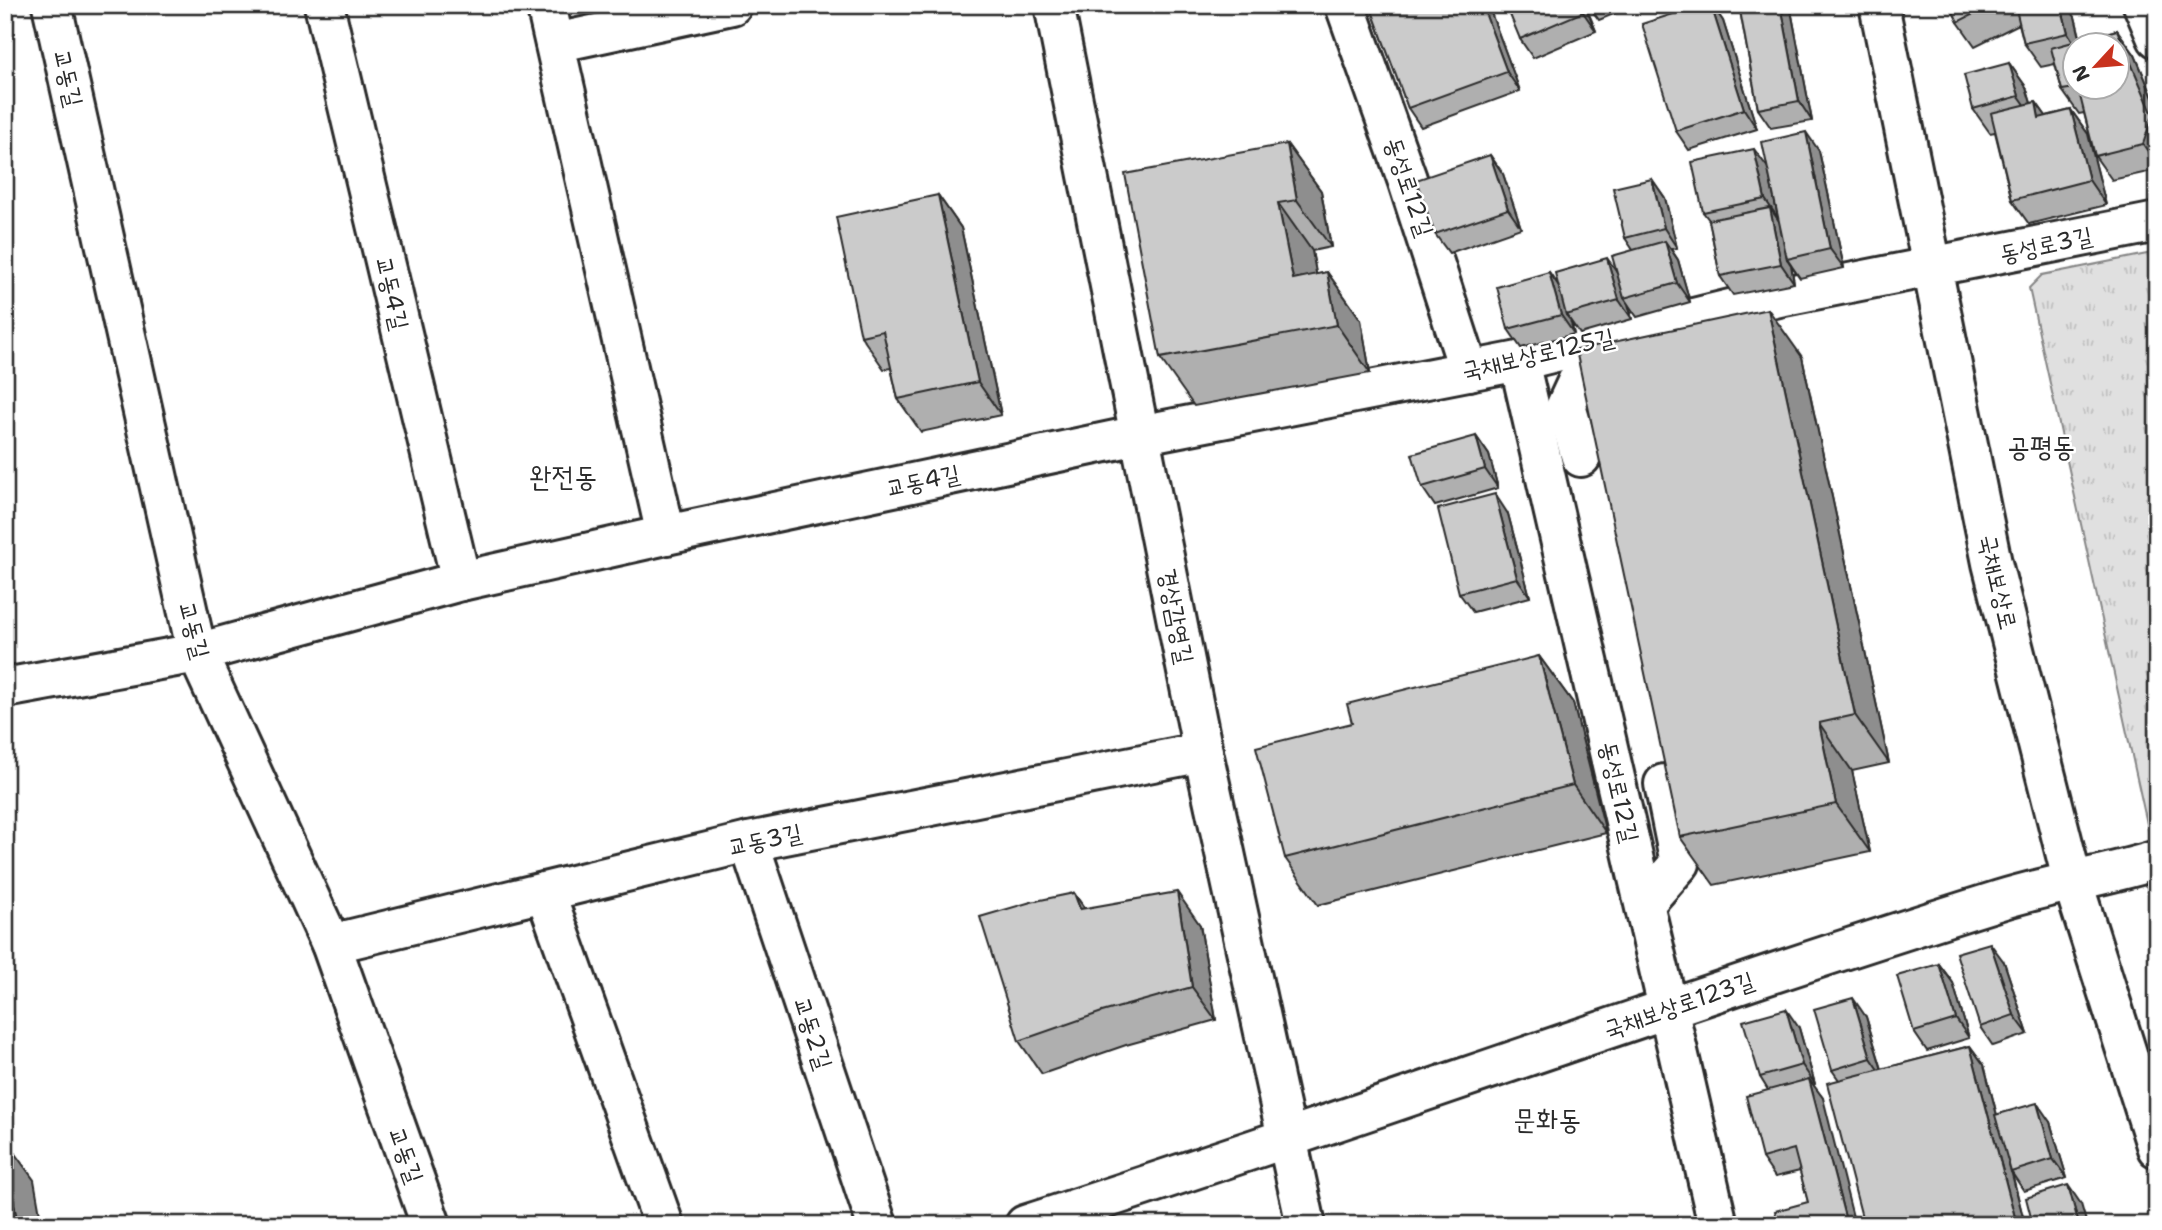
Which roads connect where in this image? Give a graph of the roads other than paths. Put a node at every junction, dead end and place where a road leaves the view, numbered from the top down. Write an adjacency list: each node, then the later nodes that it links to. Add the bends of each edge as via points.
1 (52, 5): 20 (street, 교동길)
2 (324, 5): 19 (street, 교동4길)
3 (546, 5): 10 (street)
4 (732, 5): 10 (street)
5 (1054, 5): 16 (street, 경상감영길)
6 (1345, 5): 15 (street, 동성로12길)
7 (1879, 5): 12 (street, 국채보상로)
8 (2144, 5): 9 (street)
9 (2157, 38)
10 (555, 43): 18 (street)
11 (2157, 222): 12 (street, 동성로3길)
12 (1934, 267): 13 (street, 국채보상로125길); 26 (street, 국채보상로, via 1992,563)
13 (1723, 311): 14 (street, 국채보상로125길); 17 (street, via 1693,341 1585,365 1566,407)
14 (1518, 360): 15 (street, 국채보상로125길); 28 (street, 동성로12길)
15 (1469, 371): 16 (street, 국채보상로125길)
16 (1139, 435): 18 (street, 교동4길); 22 (street, 경상감영길)
17 (1581, 457)
18 (666, 535): 19 (street, 교동4길)
19 (461, 581): 20 (street, 교동4길)
20 (197, 653): 21 (street, 교동4길); 29 (street, 교동길)
21 (5, 688)
22 (1203, 752): 24 (street, 교동3길); 31 (street, 경상감영길)
23 (1664, 784): 28 (street, via 1681,863)
24 (749, 842): 27 (street, 교동3길); 35 (street, 교동2길)
25 (2157, 860): 26 (street, 국채보상로123길)
26 (2073, 883): 30 (street, 국채보상로123길, via 2004,898); 32 (street, 국채보상로)
27 (545, 892): 29 (street, 교동3길); 34 (street)
28 (1645, 903): 30 (street, 동성로12길)
29 (331, 944): 33 (street, 교동길)
30 (1667, 1008): 31 (street, 국채보상로123길); 38 (street, 동성로12길)
31 (1289, 1140): 36 (street); 37 (street, 경상감영길)
32 (2157, 1148)
33 (431, 1225)
34 (664, 1225)
35 (877, 1225)
36 (1025, 1225)
37 (1306, 1225)
38 (1718, 1225)

